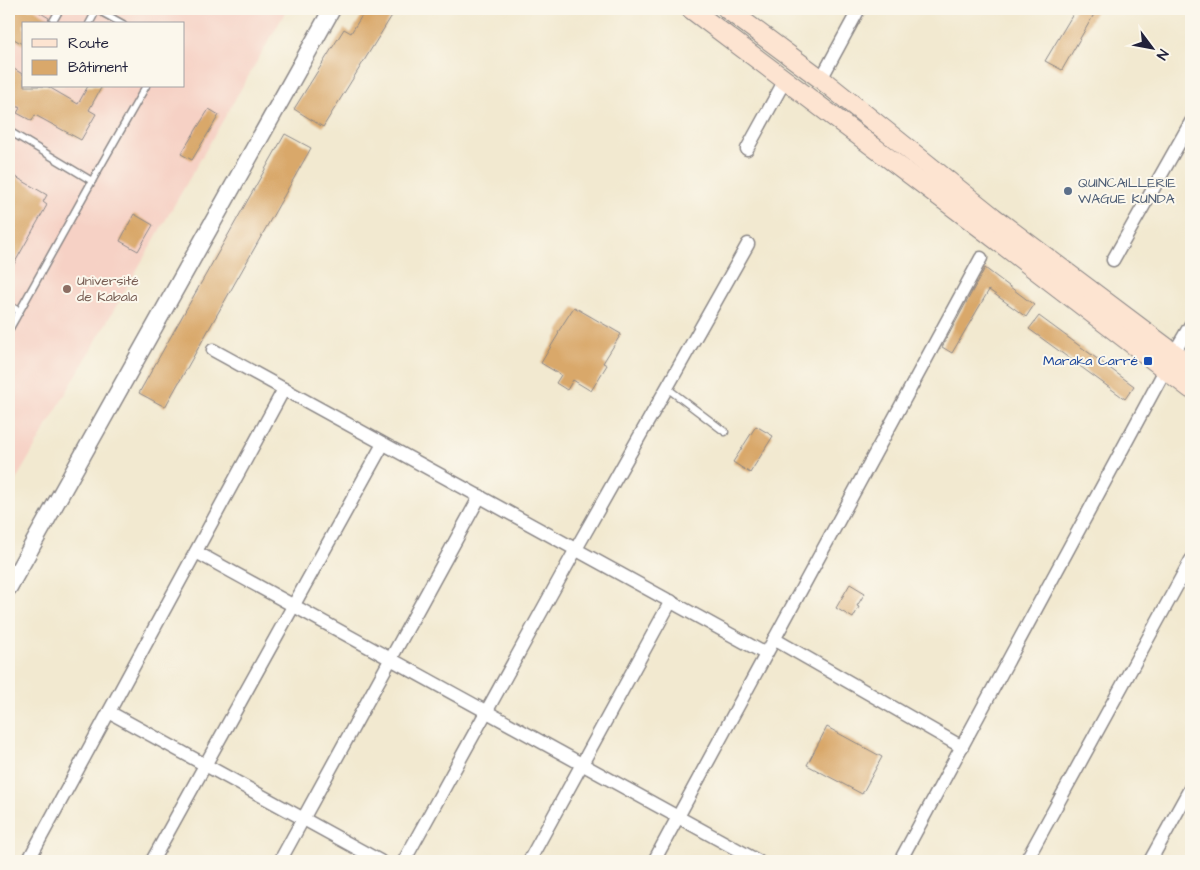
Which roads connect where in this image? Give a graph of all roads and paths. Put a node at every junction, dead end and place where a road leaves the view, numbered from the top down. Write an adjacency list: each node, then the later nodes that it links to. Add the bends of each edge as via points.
1 (60, 9): 7 (lane)
2 (97, 9): 8 (lane); 9 (lane)
3 (332, 9): 36 (street)
4 (691, 9): 11 (main road)
5 (728, 9): 10 (main road)
6 (859, 9): 10 (street)
7 (53, 22)
8 (90, 22)
9 (120, 22)
10 (822, 79): 25 (main road)
11 (785, 80): 15 (street); 25 (main road)
12 (145, 88): 16 (lane)
13 (1191, 122): 19 (street)
14 (9, 132): 16 (lane)
15 (747, 149)
16 (92, 181): 21 (lane)
17 (748, 244): 27 (street)
18 (981, 258): 39 (street)
19 (1113, 260)
20 (9, 305): 21 (lane)
21 (19, 311): 23 (lane)
22 (1191, 324): 25 (street)
23 (9, 330)
24 (213, 350): 28 (street)
25 (1170, 361): 26 (main road); 29 (main road); 44 (street)
26 (1191, 366)
27 (667, 388): 30 (lane); 33 (street)
28 (284, 389): 31 (street); 34 (street)
29 (1191, 389)
30 (725, 432)
31 (384, 444): 32 (street); 38 (street)
32 (480, 496): 33 (street); 41 (street)
33 (576, 549): 37 (street); 43 (street)
34 (196, 552): 38 (street); 42 (street)
35 (1191, 560): 59 (street)
36 (9, 587)
37 (671, 602): 40 (street); 45 (street)
38 (294, 605): 41 (street); 46 (street)
39 (774, 639): 40 (street); 44 (street)
40 (766, 654): 48 (street)
41 (391, 659): 43 (street); 49 (street)
42 (109, 712): 46 (street); 50 (street)
43 (486, 712): 45 (street); 54 (street)
44 (962, 747): 58 (street)
45 (582, 764): 48 (street); 55 (street)
46 (205, 765): 49 (street); 51 (street)
47 (1191, 787): 60 (street)
48 (678, 817): 56 (street); 57 (street)
49 (303, 819): 52 (street); 53 (street)
50 (28, 861)
51 (152, 861)
52 (280, 861)
53 (380, 861)
54 (404, 861)
55 (529, 861)
56 (654, 861)
57 (758, 861)
58 (900, 861)
59 (1026, 861)
60 (1150, 861)

